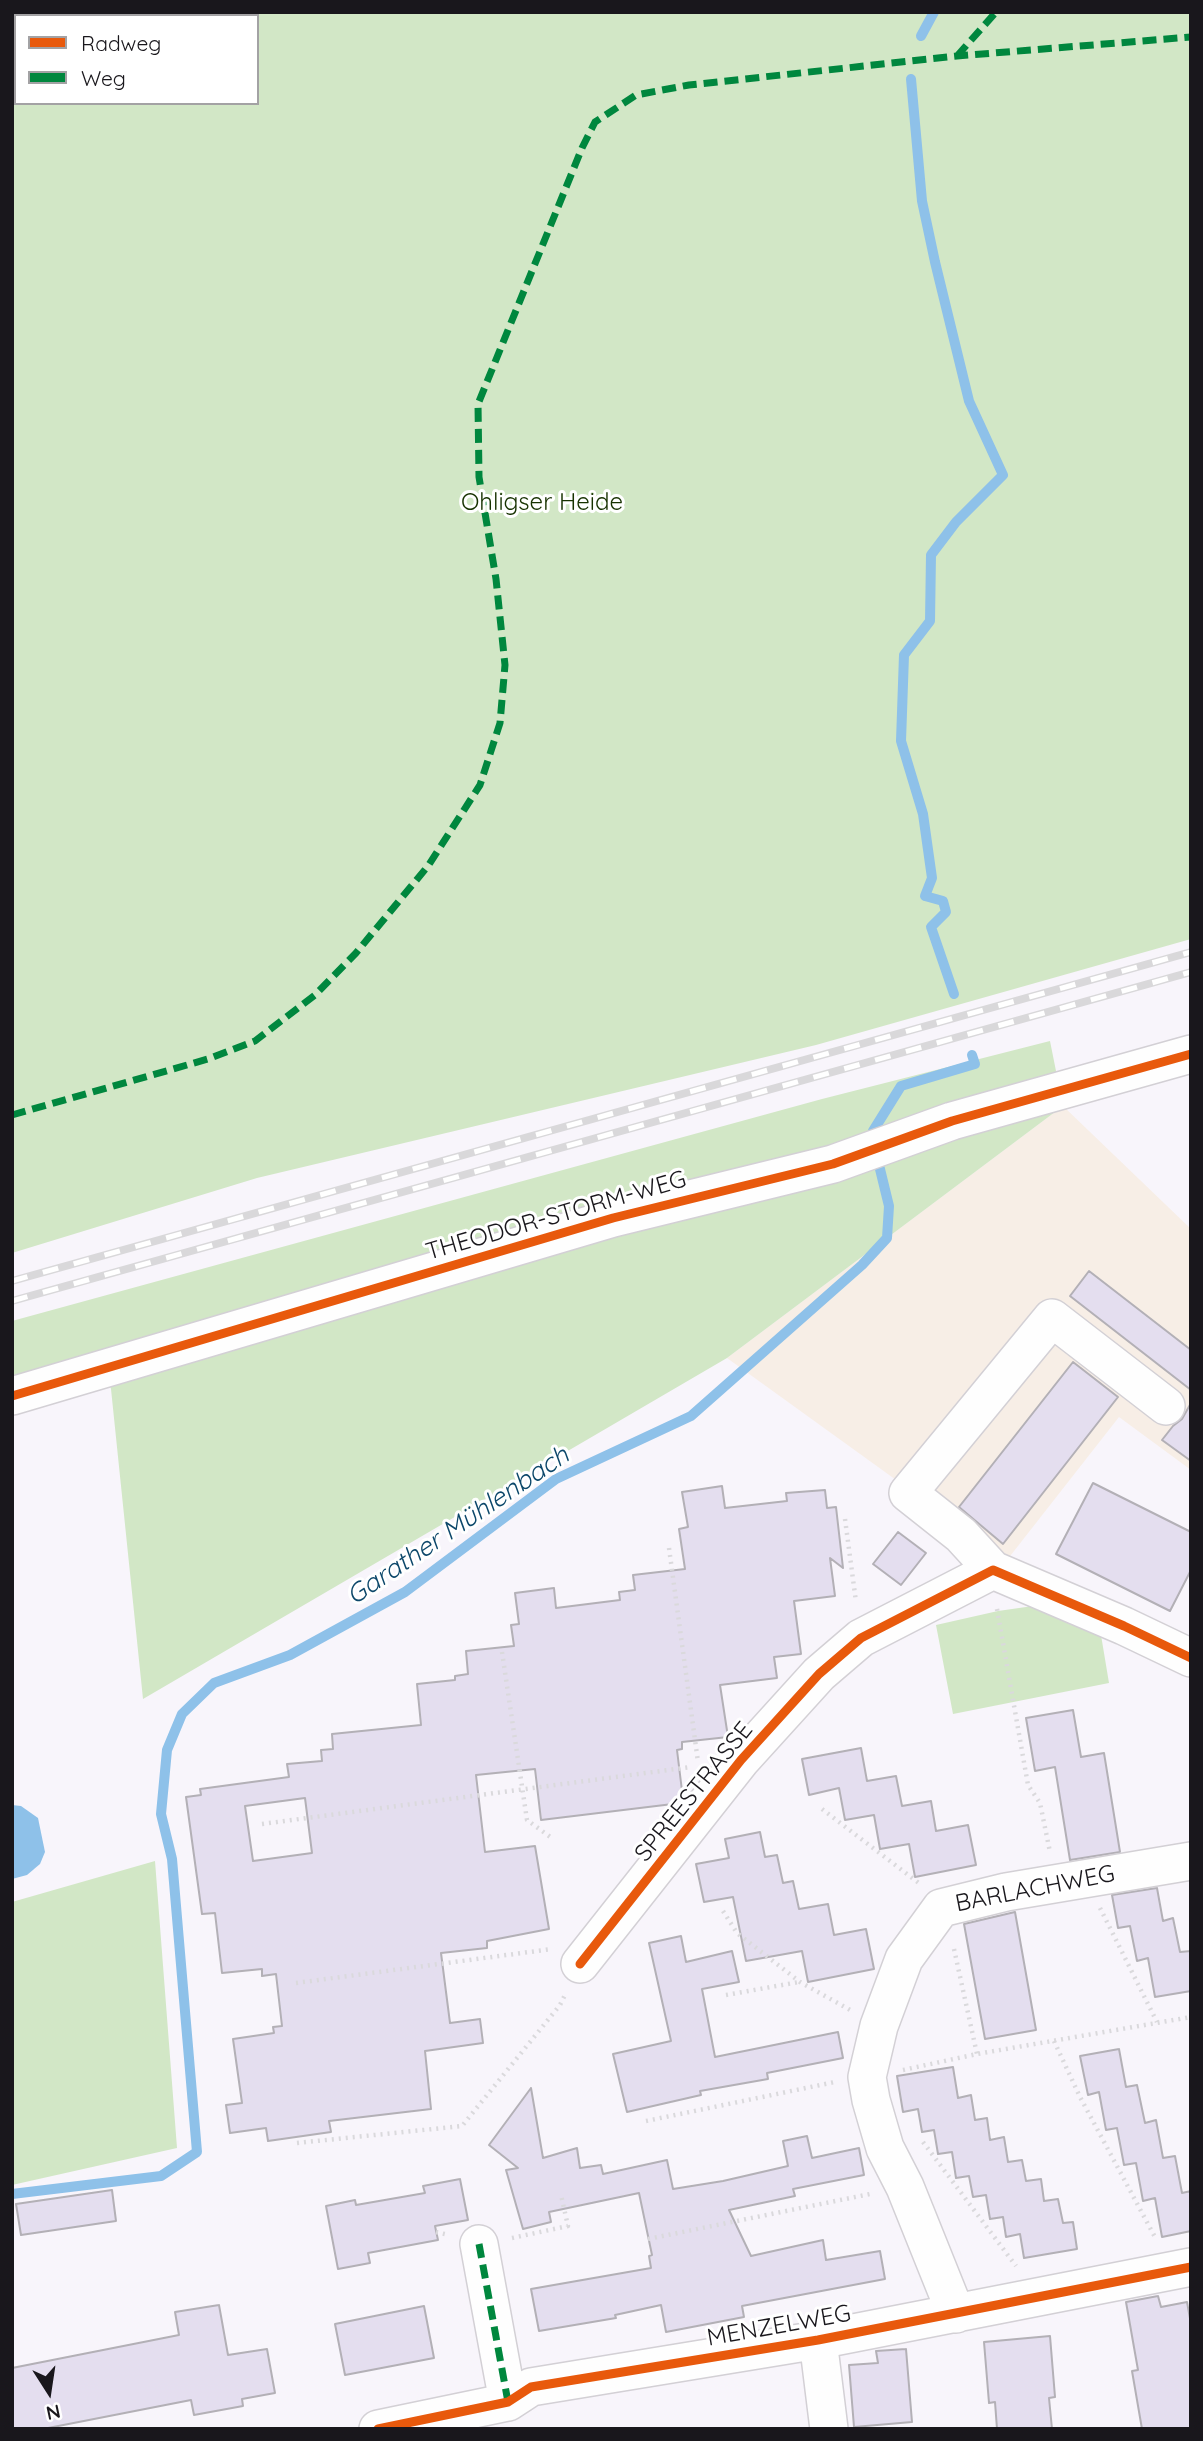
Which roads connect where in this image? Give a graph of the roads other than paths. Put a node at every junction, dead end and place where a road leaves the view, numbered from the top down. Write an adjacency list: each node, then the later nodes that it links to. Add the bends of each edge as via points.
1 (1191, 1054): 2 (street, THEODOR-STORM-WEG, via 952,1121 833,1164 613,1218)
2 (12, 1396)
3 (1166, 1406): 4 (street, via 1052,1318 908,1493 961,1535)
4 (993, 1570): 5 (street); 7 (street, SPREESTRASSE, via 861,1638 819,1675)
5 (1191, 1658)
6 (1191, 1861): 10 (street, BARLACHWEG, via 1006,1892 941,1908 904,1959 879,2026 867,2077 885,2148)
7 (572, 1956)
8 (479, 2244): 12 (street)
9 (1176, 2258): 10 (street, MENZELWEG)
10 (956, 2314): 11 (street, MENZELWEG)
11 (818, 2340): 12 (street, MENZELWEG, via 531,2387); 14 (street)
12 (508, 2402): 13 (street, MENZELWEG)
13 (378, 2429)
14 (829, 2429)

